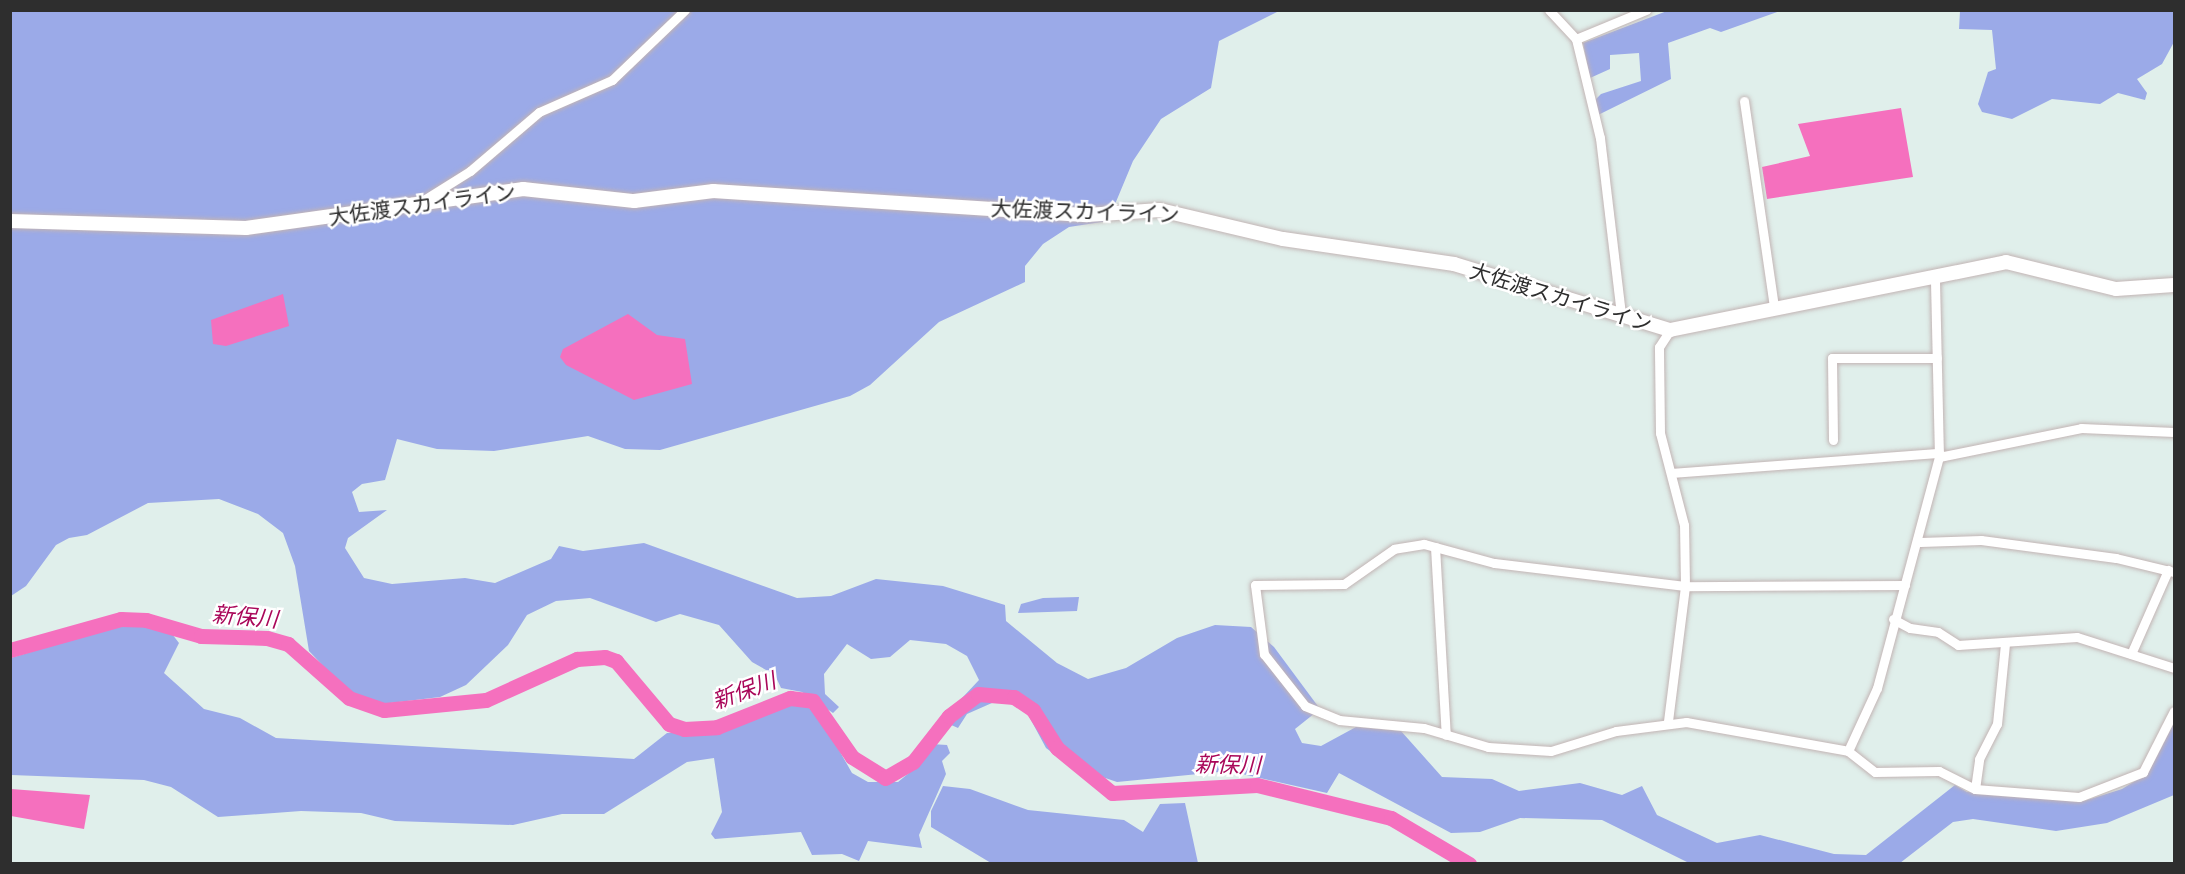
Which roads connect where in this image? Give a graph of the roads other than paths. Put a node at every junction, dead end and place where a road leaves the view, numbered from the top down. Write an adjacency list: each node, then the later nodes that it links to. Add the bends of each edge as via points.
1 (685, 10): 6 (street, via 612,80 539,112 470,171)
2 (1548, 10): 4 (street)
3 (1646, 10): 4 (street)
4 (1576, 39): 11 (street, via 1604,154)
5 (1744, 101): 10 (street)
6 (422, 201): 7 (street, 大佐渡スカイライン, via 246,228); 11 (street, 大佐渡スカイライン, via 514,190 634,201 713,191 1087,215 1160,210 1283,239 1454,264)
7 (10, 220)
8 (1935, 274): 9 (street, 大佐渡スカイライン, via 2006,261 2116,289); 10 (street, 大佐渡スカイライン); 13 (street)
9 (2175, 285)
10 (1774, 306): 12 (street, 大佐渡スカイライン)
11 (1621, 315): 12 (street, 大佐渡スカイライン)
12 (1670, 330): 17 (street, via 1659,347 1660,433)
13 (1937, 358): 15 (street, via 1832,358); 16 (street)
14 (2175, 432): 16 (street, via 2081,428)
15 (1833, 440)
16 (1939, 455): 17 (street); 18 (street)
17 (1672, 473): 22 (street, via 1684,525)
18 (1920, 542): 20 (street, via 1980,540); 21 (street)
19 (1435, 546): 22 (street, via 1494,563); 29 (street); 29 (street, via 1394,549 1344,584 1255,585 1264,654 1305,706 1339,720 1424,728)
20 (2171, 571): 25 (street)
21 (1905, 585): 22 (street); 23 (street)
22 (1685, 586): 28 (street)
23 (1893, 619): 24 (street, via 1938,632 1958,645); 30 (street, via 1877,688)
24 (2005, 644): 25 (street, via 2059,635); 31 (street, via 1997,724 1979,759)
25 (2131, 654): 26 (street)
26 (2175, 669)
27 (2175, 711): 31 (street, via 2143,772 2122,784 2079,797)
28 (1668, 721): 29 (street, via 1551,751 1488,747); 30 (street)
29 (1446, 735)
30 (1848, 751): 31 (street, via 1875,772 1939,771)
31 (1975, 789)

